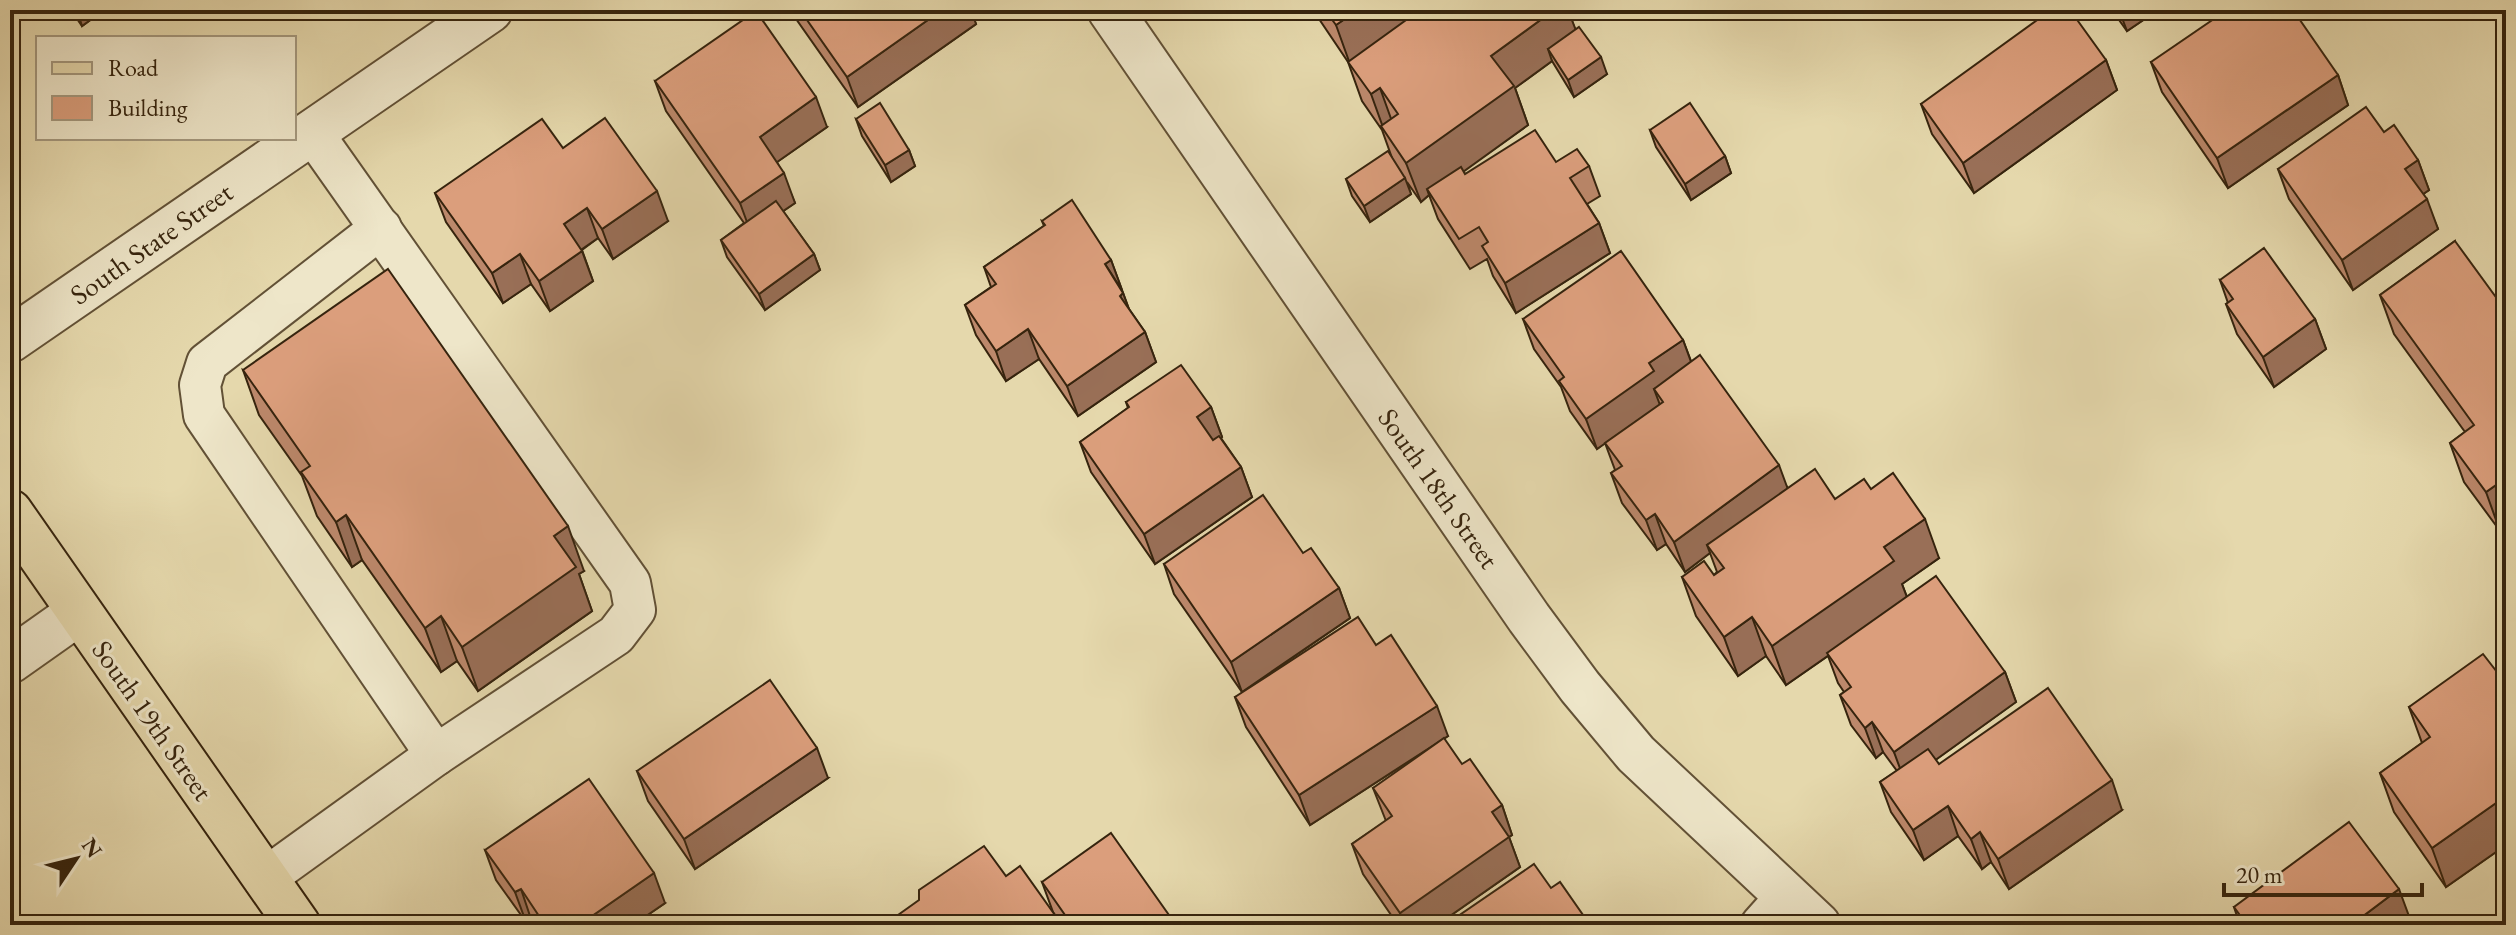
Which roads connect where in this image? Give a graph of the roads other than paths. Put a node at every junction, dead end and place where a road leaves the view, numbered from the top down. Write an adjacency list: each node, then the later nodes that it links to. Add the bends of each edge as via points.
1 (490, 10): 3 (street, South State Street)
2 (1110, 10): 11 (street, South 18th Street, via 1580,687)
3 (312, 132): 4 (lane); 5 (street, South State Street)
4 (381, 228): 9 (lane, via 207,363 200,385 204,415); 9 (lane, via 630,583 635,610 616,635)
5 (10, 340)
6 (10, 512): 7 (main road, South 19th Street)
7 (78, 613): 8 (street); 10 (main road, South 19th Street)
8 (10, 661)
9 (436, 755): 10 (lane)
10 (264, 879): 12 (main road, South 19th Street)
11 (1788, 916)
12 (298, 925)

